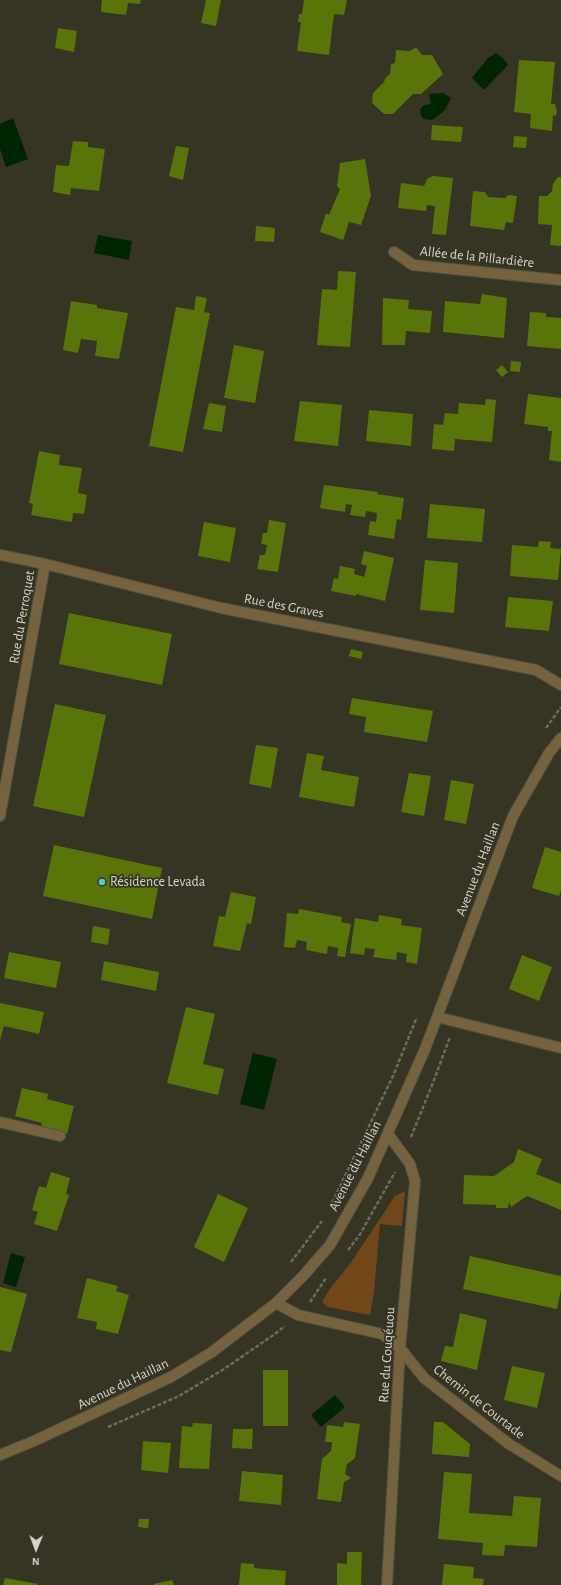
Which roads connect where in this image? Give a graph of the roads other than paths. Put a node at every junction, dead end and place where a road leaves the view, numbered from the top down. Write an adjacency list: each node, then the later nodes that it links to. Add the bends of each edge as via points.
1 (394, 252): 2 (street, Allée de la Pillardière, via 413,265)
2 (561, 280)
3 (0, 555): 4 (street, Rue des Graves)
4 (46, 564): 5 (street, Rue des Graves, via 221,608 536,670); 7 (street, Rue du Perroquet)
5 (561, 684)
6 (561, 738): 8 (street, Avenue du Haillan, via 549,753 513,816)
7 (0, 816)
8 (437, 1017): 9 (street); 11 (street, Avenue du Haillan)
9 (561, 1048)
10 (0, 1122): 12 (street)
11 (388, 1134): 13 (street, Avenue du Haillan, via 368,1178 330,1245); 14 (street, Rue du Couqéuou, via 410,1164 415,1181)
12 (60, 1136)
13 (276, 1303): 14 (street, Chemin de Courtade, via 298,1315 382,1334); 15 (street, Avenue du Haillan, via 212,1352 171,1377 34,1442)
14 (400, 1348): 16 (street, Chemin de Courtade, via 427,1380 509,1444); 17 (street, Rue du Couqéuou)
15 (0, 1455)
16 (561, 1476)
17 (387, 1585)

